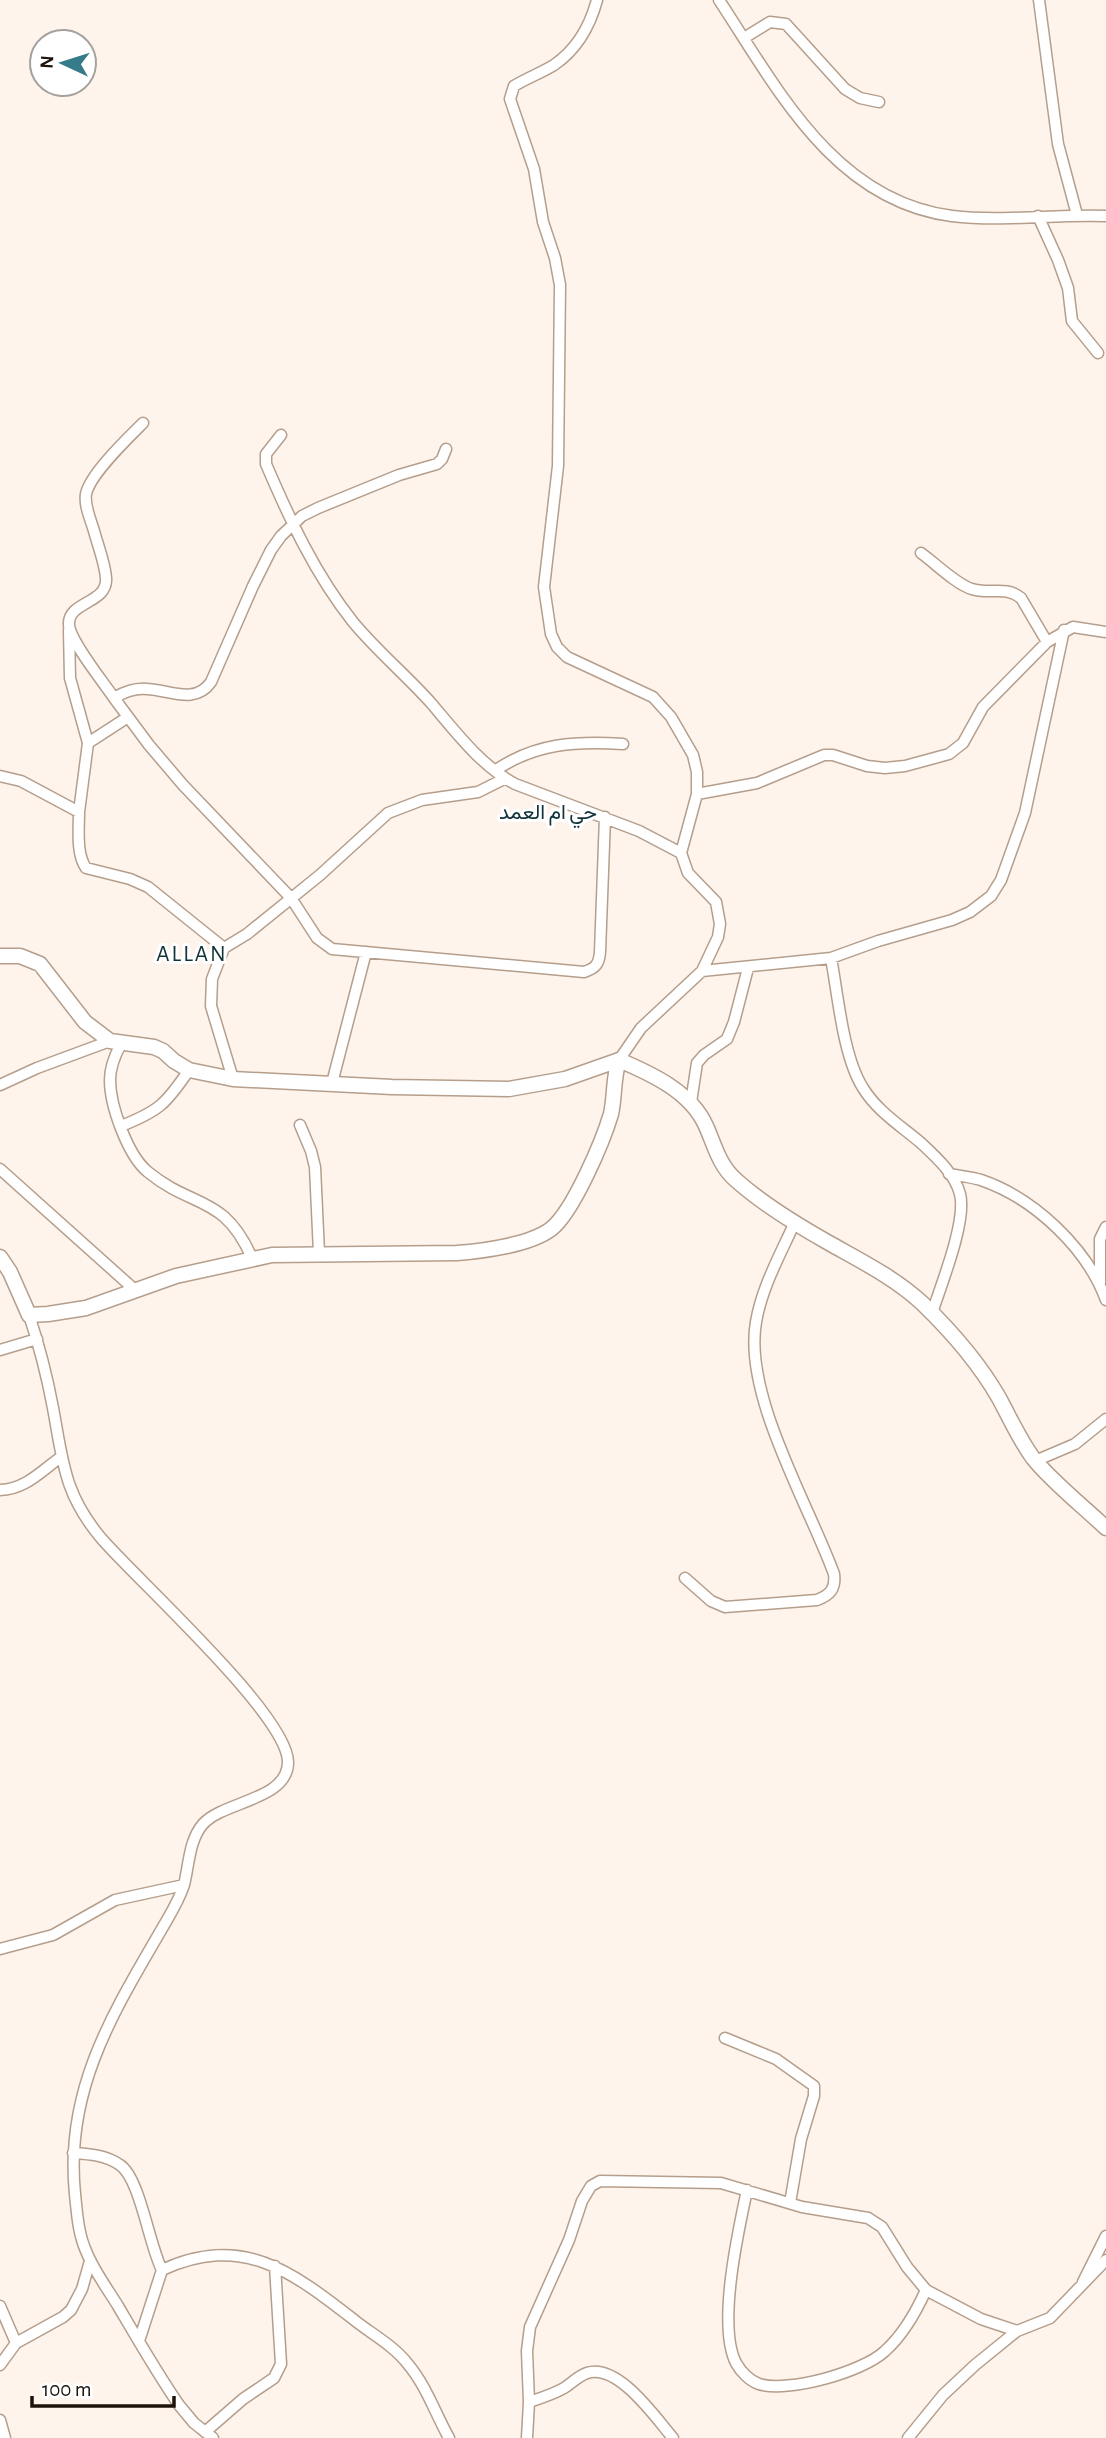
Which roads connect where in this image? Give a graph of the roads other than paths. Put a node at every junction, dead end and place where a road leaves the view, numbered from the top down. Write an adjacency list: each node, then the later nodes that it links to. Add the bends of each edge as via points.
1 (597, 0): 25 (street, via 576,45 554,65 514,86 510,99 534,169 560,285 558,466 544,573 546,605 551,634 567,657 643,690 671,717 693,755)
2 (719, 0): 4 (street)
3 (1039, 0): 6 (street, via 1060,154)
4 (744, 38): 5 (street, via 771,22 786,24 845,89 860,99); 7 (street, via 801,123 846,168 883,194 944,215)
5 (879, 102)
6 (1077, 215): 7 (street); 8 (street)
7 (1038, 216): 9 (street, via 1068,288 1072,321)
8 (1106, 216)
9 (1098, 352)
10 (143, 424): 15 (street, via 87,490 86,502 107,579 100,595 71,615)
11 (281, 436): 13 (street, via 266,454 266,464)
12 (446, 449): 13 (street, via 438,464 307,512)
13 (292, 524): 19 (street, via 271,550 206,689 189,695 137,689); 23 (street, via 325,584 355,624 461,739)
14 (921, 553): 18 (street, via 974,590 1016,594)
15 (69, 629): 19 (street); 21 (street, via 70,678)
16 (1064, 630): 17 (street, via 1078,626); 18 (street); 33 (street, via 1025,813 997,888 975,908 952,920)
17 (1106, 632)
18 (1047, 642): 25 (street, via 984,707 963,743 949,754 885,768 824,755 757,783)
19 (114, 698): 20 (street)
20 (128, 718): 21 (street); 29 (street, via 183,785)
21 (88, 743): 26 (street)
22 (623, 744): 23 (street, via 558,744 509,761)
23 (500, 774): 27 (street); 29 (street, via 478,792 422,800 388,813)
24 (0, 776): 26 (street, via 21,781)
25 (697, 794): 28 (street)
26 (79, 813): 30 (street, via 84,866 148,887)
27 (605, 817): 28 (street); 31 (street, via 600,953 592,970)
28 (681, 853): 35 (street, via 688,873 710,894 719,913 718,937)
29 (291, 898): 30 (street); 31 (street, via 326,946)
30 (224, 948): 39 (street, via 212,979 211,1006)
31 (366, 952): 40 (street)
32 (0, 956): 36 (street, via 20,956 40,964 85,1023)
33 (831, 958): 34 (street); 46 (street, via 859,1082 873,1102)
34 (748, 968): 35 (street); 42 (street, via 727,1039 697,1063)
35 (702, 971): 37 (street, via 641,1028)
36 (115, 1042): 38 (street, via 154,1047); 41 (street); 44 (street, via 110,1080)
37 (619, 1060): 40 (street, via 565,1079 509,1089); 42 (street); 49 (street, via 612,1110 597,1149 575,1197 550,1230 468,1252)
38 (188, 1070): 39 (street); 44 (street, via 152,1114)
39 (233, 1079): 40 (street)
40 (332, 1083)
41 (0, 1085)
42 (691, 1102): 47 (street, via 728,1172)
43 (300, 1125): 49 (street, via 315,1167)
44 (121, 1126): 51 (street, via 141,1167 229,1219)
45 (0, 1169): 53 (street)
46 (950, 1174): 52 (street, via 980,1180 1026,1203 1079,1252); 55 (street, via 961,1198 960,1219)
47 (795, 1222): 55 (street, via 887,1276); 64 (street, via 762,1294 755,1356 774,1428 834,1574 833,1588 817,1600 724,1607)
48 (1106, 1227): 52 (street, via 1099,1248)
49 (319, 1253): 51 (street)
50 (0, 1257): 56 (street)
51 (252, 1258): 53 (street)
52 (1100, 1283): 54 (street)
53 (135, 1290): 56 (street, via 86,1308)
54 (1106, 1300)
55 (932, 1313): 61 (street, via 993,1389)
56 (29, 1315): 57 (street)
57 (37, 1339): 58 (street); 60 (street)
58 (0, 1350)
59 (1106, 1419): 61 (street, via 1075,1444)
60 (61, 1457): 62 (street, via 27,1484); 65 (street, via 73,1497 89,1523 217,1657 270,1723 286,1751 288,1766 282,1782 204,1824 193,1843)
61 (1035, 1461): 63 (street)
62 (0, 1490)
63 (1106, 1528)
64 (685, 1577)
65 (184, 1885): 66 (street, via 116,1900 53,1935); 68 (street, via 101,2043 79,2103)
66 (0, 1949)
67 (725, 2038): 70 (street, via 776,2059 814,2086)
68 (73, 2152): 73 (street, via 78,2218); 75 (street, via 95,2154 126,2169)
69 (747, 2190): 70 (street); 77 (street, via 729,2324 737,2365 755,2383 784,2385 860,2368 895,2341); 83 (street, via 702,2182 608,2180 591,2186 530,2327)
70 (790, 2203): 77 (street, via 876,2222)
71 (1106, 2236): 76 (street)
72 (1106, 2260): 76 (street)
73 (90, 2261): 80 (street); 81 (street, via 71,2310)
74 (275, 2266): 75 (street, via 240,2256 212,2256); 85 (street, via 279,2372 243,2399); 87 (street, via 316,2291 404,2359)
75 (162, 2270): 80 (street)
76 (1080, 2287): 79 (street, via 1050,2318)
77 (926, 2290): 79 (street, via 981,2319)
78 (0, 2306): 81 (street)
79 (1017, 2331): 90 (street, via 943,2395)
80 (139, 2341): 85 (street, via 179,2405)
81 (16, 2343): 82 (street)
82 (0, 2365)
83 (529, 2402): 88 (street); 89 (street, via 558,2391 581,2375 602,2371 626,2385)
84 (0, 2420): 86 (street)
85 (209, 2435)
86 (5, 2438)
87 (449, 2438)
88 (527, 2438)
89 (673, 2438)
90 (908, 2438)

